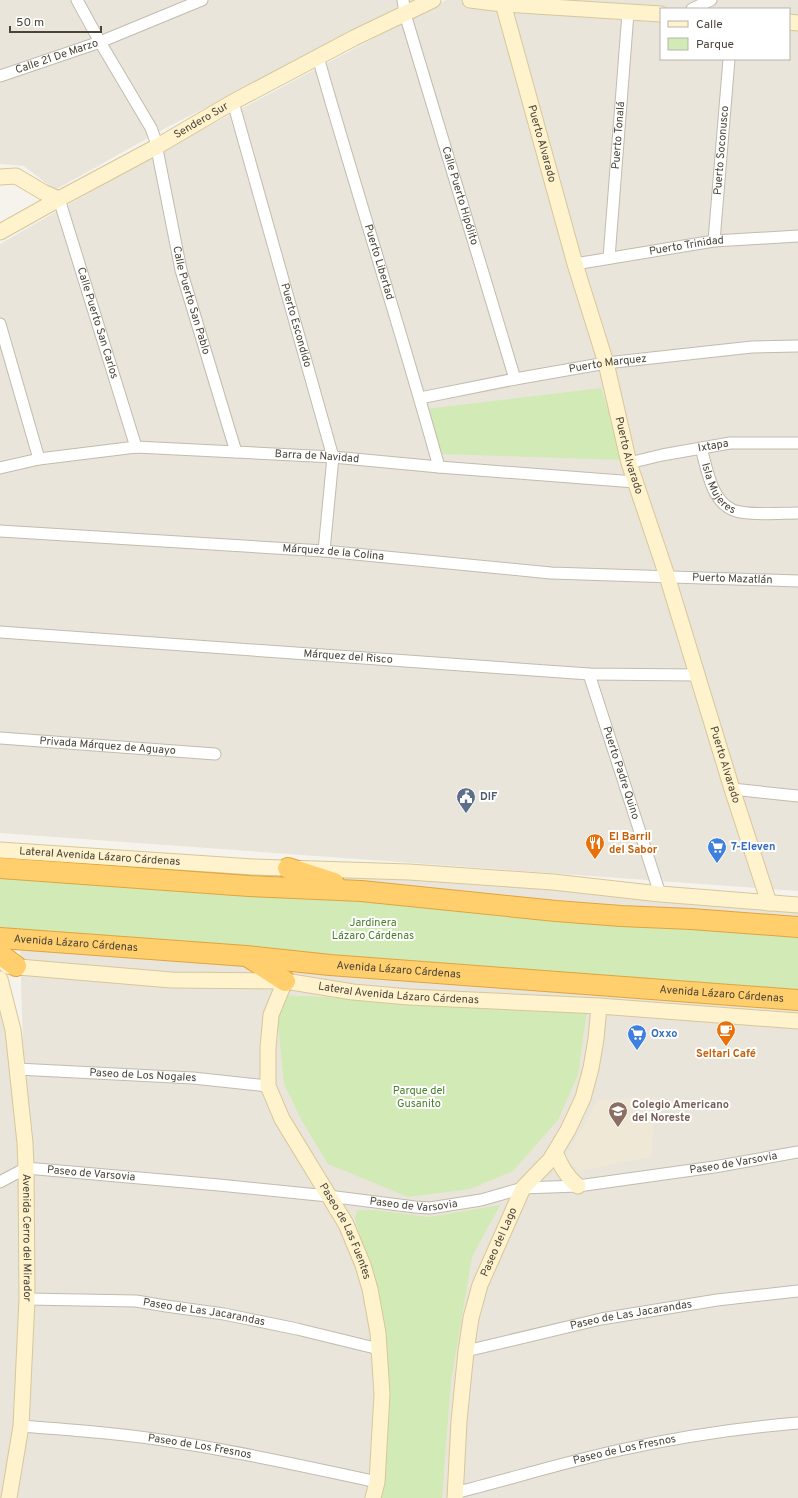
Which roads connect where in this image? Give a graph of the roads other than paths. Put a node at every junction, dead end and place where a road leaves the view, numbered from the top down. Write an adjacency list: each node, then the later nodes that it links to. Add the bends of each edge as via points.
1 (78, 0): 11 (street, Calle Puerto San Pablo)
2 (202, 0): 11 (street, Calle 21 De Marzo)
3 (433, 0): 7 (street, Sendero Sur)
4 (470, 0): 6 (street)
5 (711, 0): 8 (street)
6 (502, 2): 9 (street); 23 (street, Puerto Alvarado)
7 (404, 7): 12 (street, Sendero Sur); 27 (street, Calle Puerto Hipólito)
8 (694, 8)
9 (628, 12): 10 (street); 22 (street, Puerto Tonalá)
10 (660, 14)
11 (100, 42): 14 (street, Calle 21 De Marzo); 16 (street, Calle Puerto San Pablo, via 151,128)
12 (318, 57): 15 (street, Sendero Sur); 28 (street, Puerto Libertad)
13 (729, 60): 21 (street, Puerto Soconusco)
14 (0, 76)
15 (233, 102): 16 (street, Sendero Sur); 33 (street, Puerto Escondido)
16 (156, 147): 18 (street, Sendero Sur); 32 (street, Calle Puerto San Pablo, via 181,270)
17 (0, 176): 18 (street, via 16,176)
18 (59, 198): 19 (street, Sendero Sur); 30 (street, Calle Puerto San Carlos)
19 (0, 232)
20 (798, 236): 21 (street, Puerto Trinidad)
21 (714, 241): 22 (street, Puerto Trinidad)
22 (609, 258): 23 (street, Puerto Trinidad)
23 (575, 264): 26 (street, Puerto Alvarado)
24 (0, 324): 34 (street)
25 (798, 346): 26 (street, Puerto Marquez, via 752,346)
26 (606, 364): 27 (street, Puerto Marquez); 35 (street, Puerto Alvarado)
27 (515, 379): 28 (street, Puerto Marquez)
28 (420, 398): 36 (street, Puerto Libertad)
29 (798, 444): 31 (street, Ixtapa, via 730,443)
30 (136, 447): 32 (street, Barra de Navidad); 34 (street, Barra de Navidad)
31 (701, 448): 35 (street, Ixtapa); 39 (street, Isla Mujeres, via 715,491 726,506 744,513)
32 (236, 452): 33 (street, Barra de Navidad)
33 (333, 457): 36 (street, Barra de Navidad); 41 (street, Puerto Escondido)
34 (39, 458): 37 (street, Barra de Navidad)
35 (629, 463): 38 (street, Puerto Alvarado)
36 (439, 467): 38 (street, Barra de Navidad)
37 (0, 468)
38 (635, 482): 42 (street, Puerto Alvarado)
39 (798, 513)
40 (0, 531): 41 (street, Márquez de la Colina)
41 (324, 551): 42 (street, Márquez de la Colina, via 551,573)
42 (667, 576): 43 (street, Puerto Mazatlán); 46 (street, Puerto Alvarado)
43 (798, 581)
44 (0, 632): 45 (street, Márquez del Risco)
45 (589, 674): 46 (street, Márquez del Risco); 55 (street, Puerto Padre Quino)
46 (697, 674): 49 (street, Puerto Alvarado)
47 (0, 738): 48 (street, Privada Márquez de Aguayo)
48 (214, 754)
49 (732, 789): 50 (street); 56 (street, Puerto Alvarado)
50 (798, 796)
51 (0, 850): 53 (street, Lateral Avenida Lázaro Cárdenas)
52 (0, 868): 54 (highway)
53 (288, 868): 54 (highway); 55 (street, Lateral Avenida Lázaro Cárdenas, via 409,872 553,882)
54 (361, 891): 58 (highway, via 585,914)
55 (660, 894): 56 (street, Lateral Avenida Lázaro Cárdenas)
56 (769, 903): 57 (street, Lateral Avenida Lázaro Cárdenas)
57 (798, 905)
58 (798, 926)
59 (0, 938): 61 (highway, Avenida Lázaro Cárdenas)
60 (0, 954): 62 (highway)
61 (246, 956): 64 (highway); 65 (highway, Avenida Lázaro Cárdenas, via 330,965)
62 (8, 966): 64 (street, Lateral Avenida Lázaro Cárdenas, via 171,980)
63 (0, 979): 68 (street, Avenida Cerro del Mirador, via 12,1030)
64 (285, 981): 66 (street, Lateral Avenida Lázaro Cárdenas, via 353,992 410,997); 69 (street, Paseo de Las Fuentes, via 271,1015)
65 (798, 1000)
66 (599, 1006): 67 (street, Lateral Avenida Lázaro Cárdenas); 70 (street, Paseo del Lago, via 591,1068 583,1098)
67 (798, 1021)
68 (17, 1069): 69 (street, Paseo de Los Nogales, via 193,1078); 72 (street, Avenida Cerro del Mirador)
69 (268, 1086): 76 (street, Paseo de Las Fuentes, via 282,1118)
70 (555, 1152): 74 (street, via 569,1179); 75 (street, Paseo del Lago)
71 (798, 1152): 74 (street, Paseo de Varsovia)
72 (26, 1168): 73 (street); 76 (street, Paseo de Varsovia); 78 (street, Avenida Cerro del Mirador)
73 (0, 1182)
74 (578, 1186): 75 (street, Paseo de Varsovia)
75 (524, 1188): 76 (street, Paseo de Varsovia, via 481,1200 430,1208); 80 (street, Paseo del Lago, via 480,1285)
76 (328, 1196): 79 (street, Paseo de Las Fuentes, via 346,1224 363,1265 378,1333)
77 (798, 1291): 80 (street, Paseo de Las Jacarandas, via 716,1300 601,1319)
78 (27, 1299): 79 (street, Paseo de Las Jacarandas, via 136,1301 224,1314); 82 (street, Avenida Cerro del Mirador)
79 (378, 1349): 83 (street, Paseo de Las Fuentes, via 382,1394)
80 (466, 1351): 84 (street, Paseo del Lago)
81 (798, 1423): 84 (street, Paseo de Los Fresnos, via 689,1436 620,1450)
82 (21, 1426): 83 (street, Paseo de Los Fresnos, via 105,1432 180,1442); 85 (street, Avenida Cerro del Mirador)
83 (377, 1482): 86 (street, Paseo de Las Fuentes)
84 (455, 1495)
85 (9, 1498)
86 (373, 1498)

